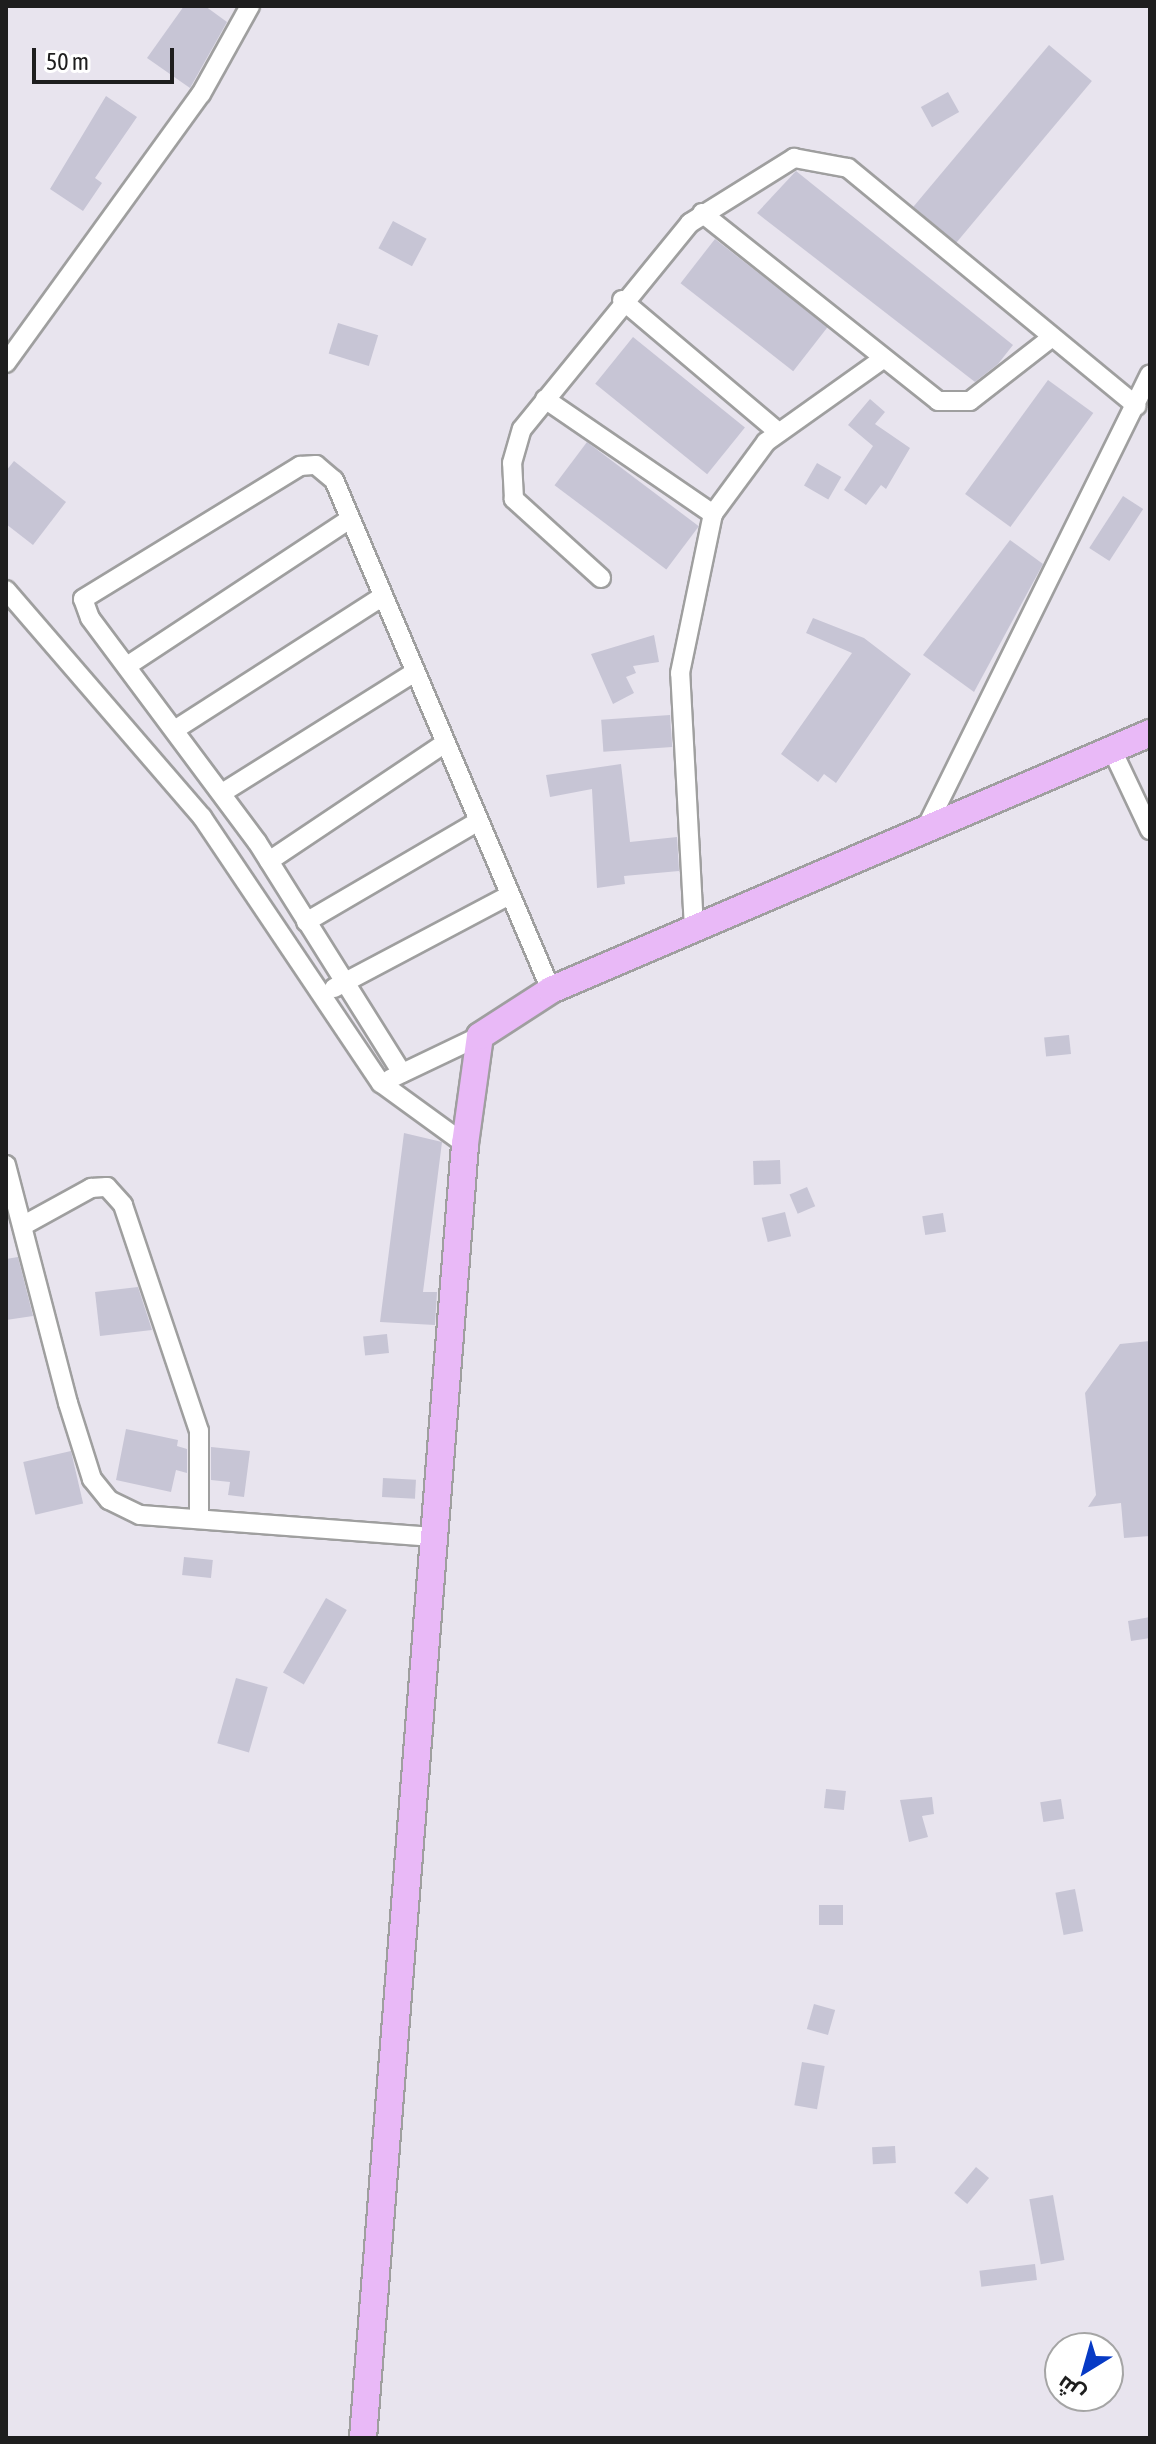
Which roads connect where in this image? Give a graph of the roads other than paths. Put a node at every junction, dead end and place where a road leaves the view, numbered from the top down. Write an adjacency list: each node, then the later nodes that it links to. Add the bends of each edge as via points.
1 (250, 6): 6 (street, via 201,94)
2 (702, 213): 3 (street); 4 (street, via 794,158 848,168); 5 (street)
3 (622, 300): 8 (street); 10 (street)
4 (1051, 338): 5 (street, via 970,401 953,405); 9 (street)
5 (883, 359): 10 (street)
6 (6, 363)
7 (1150, 374): 9 (street)
8 (545, 399): 11 (street); 13 (street, via 522,429 512,463 514,499)
9 (1137, 406): 25 (street)
10 (778, 432): 11 (street)
11 (713, 514): 29 (street, via 680,673)
12 (350, 519): 15 (street); 16 (street); 16 (street, via 334,480 316,465 300,466 96,586 83,599 90,618)
13 (601, 578)
14 (6, 590): 32 (street, via 202,817)
15 (383, 596): 17 (street); 18 (street)
16 (127, 666): 18 (street)
17 (415, 672): 20 (street); 22 (street)
18 (176, 729): 22 (street)
19 (1150, 733): 21 (street)
20 (445, 743): 23 (street); 26 (street)
21 (1114, 754): 24 (street); 25 (street)
22 (222, 793): 26 (street)
23 (479, 821): 27 (street); 28 (street)
24 (1150, 830)
25 (924, 833): 29 (street)
26 (269, 861): 28 (street)
27 (510, 895): 30 (street); 31 (street)
28 (306, 922): 30 (street)
29 (694, 928): 31 (street)
30 (345, 985): 32 (street); 34 (street)
31 (551, 990): 33 (street)
32 (320, 992): 35 (street)
33 (480, 1036): 34 (street); 36 (street)
34 (402, 1073): 35 (street)
35 (381, 1083): 36 (street)
36 (465, 1144): 40 (street)
37 (6, 1165): 38 (street)
38 (24, 1225): 39 (street, via 92,1479 109,1500 140,1515); 39 (street, via 91,1188 107,1187 123,1205 199,1431)
39 (199, 1519): 40 (street)
40 (434, 1537): 41 (street)
41 (363, 2438)

